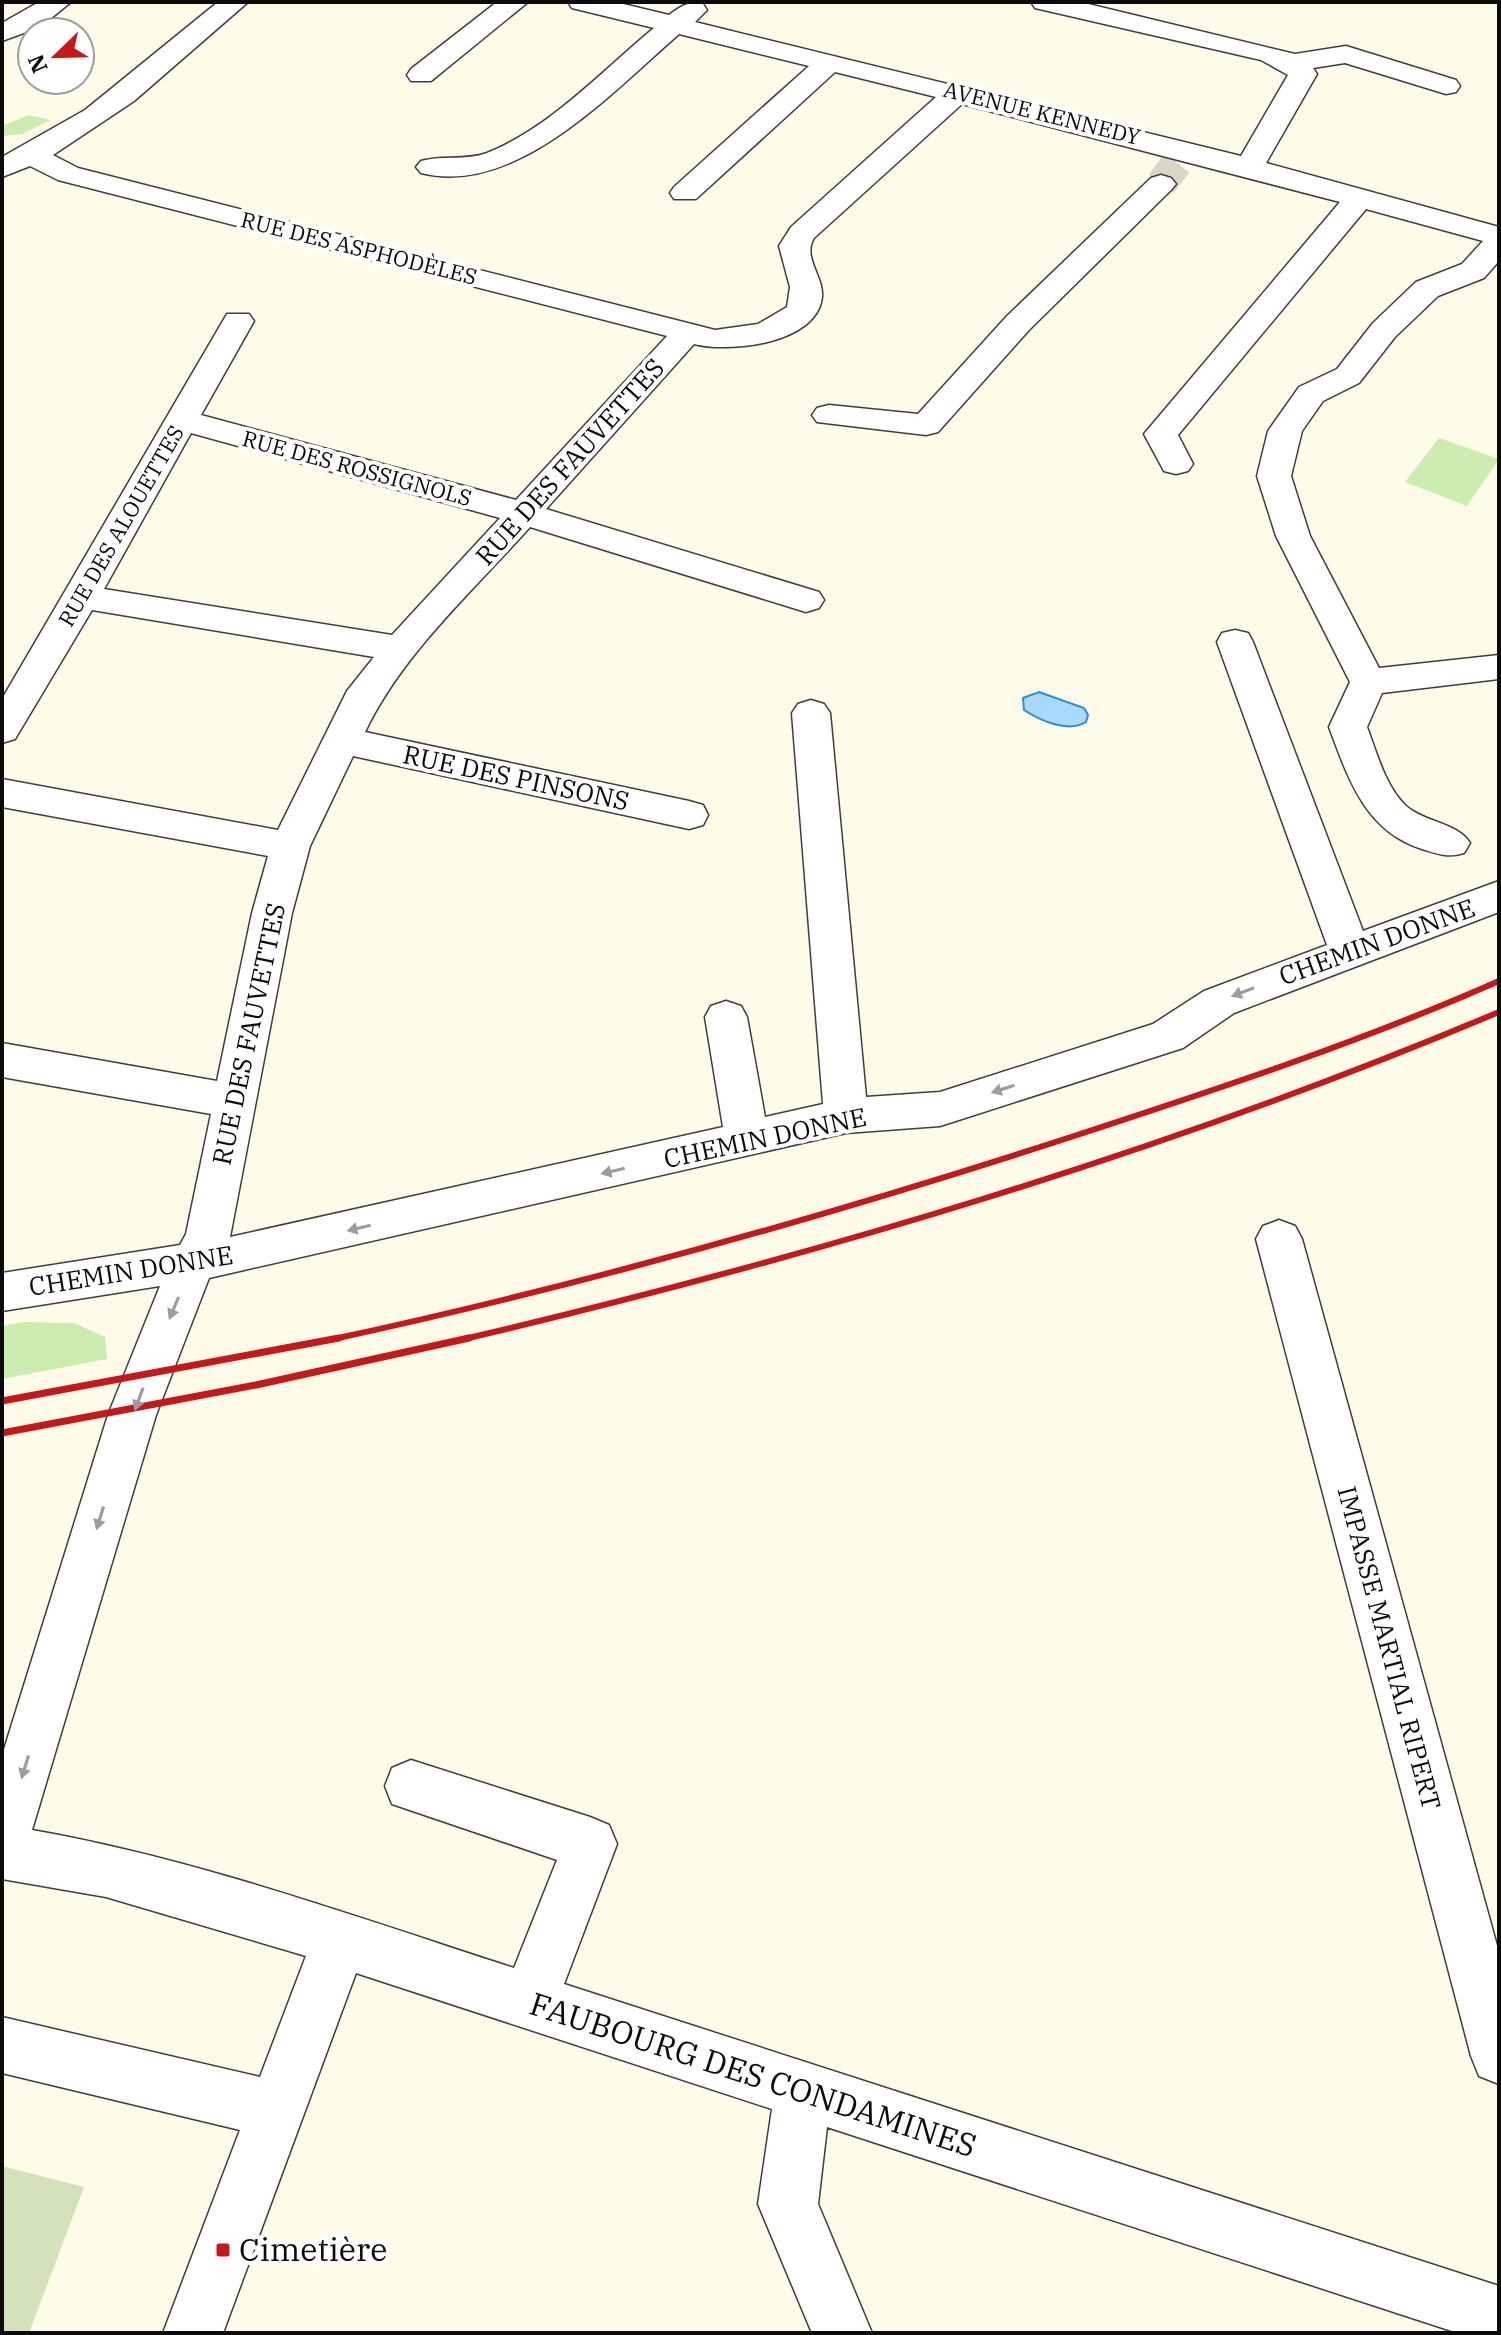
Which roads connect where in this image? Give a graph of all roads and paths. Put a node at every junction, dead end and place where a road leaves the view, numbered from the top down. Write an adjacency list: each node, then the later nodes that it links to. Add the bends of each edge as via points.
1 (57, 2): 8 (street)
2 (234, 2): 14 (street, via 85,125)
3 (514, 2): 11 (street)
4 (582, 2): 7 (street, AVENUE KENNEDY)
5 (705, 2): 7 (street)
6 (1045, 2): 10 (street)
7 (675, 23): 9 (street, AVENUE KENNEDY); 17 (street, via 647,51 516,151 476,166)
8 (2, 33)
9 (831, 61): 13 (street, AVENUE KENNEDY); 19 (street)
10 (1293, 63): 12 (street, via 1346,54); 16 (street, via 1303,74)
11 (421, 75)
12 (1446, 86)
13 (958, 92): 15 (street, AVENUE KENNEDY); 24 (street, RUE DES ASPHODÈLES, via 802,233 794,246 806,299 800,314 748,335 716,340)
14 (33, 156): 18 (street); 24 (street, RUE DES ASPHODÈLES, via 68,174)
15 (1175, 166): 16 (street, AVENUE KENNEDY); 25 (street, via 1018,323 926,425)
16 (1250, 166): 20 (street, AVENUE KENNEDY)
17 (431, 167)
18 (2, 168)
19 (685, 193)
20 (1360, 197): 21 (street, AVENUE KENNEDY); 27 (street, via 1161,434)
21 (1499, 239): 22 (street)
22 (1486, 275): 34 (street, via 1427,289 1384,330 1348,376 1311,394 1285,431 1274,476 1293,536)
23 (238, 321): 26 (street, RUE DES ALOUETTES)
24 (688, 332): 28 (street, RUE DES FAUVETTES)
25 (829, 415)
26 (182, 420): 28 (street, RUE DES ROSSIGNOLS); 29 (street, RUE DES ALOUETTES)
27 (1176, 464)
28 (525, 514): 30 (street, RUE DES ROSSIGNOLS); 32 (street, RUE DES FAUVETTES)
29 (82, 597): 32 (street); 36 (street, RUE DES ALOUETTES)
30 (806, 600)
31 (1235, 642): 43 (street)
32 (400, 649): 37 (street, RUE DES FAUVETTES, via 366,691)
33 (1499, 667): 34 (street)
34 (1368, 682): 40 (street, via 1348,727 1378,803 1416,835)
35 (811, 713): 47 (street)
36 (2, 730)
37 (343, 741): 39 (street, RUE DES PINSONS); 41 (street, RUE DES FAUVETTES)
38 (2, 793): 41 (street)
39 (689, 815)
40 (1450, 843)
41 (290, 846): 46 (street, RUE DES FAUVETTES)
42 (1499, 896): 43 (street, CHEMIN DONNE)
43 (1350, 951): 47 (street, CHEMIN DONNE, one-way to 47, via 1219,1002 1153,1041 940,1109)
44 (726, 1017): 48 (street)
45 (2, 1060): 46 (street)
46 (234, 1101): 50 (street, RUE DES FAUVETTES, via 208,1236)
47 (846, 1116): 48 (street, CHEMIN DONNE)
48 (747, 1139): 50 (street, CHEMIN DONNE, one-way to 50)
49 (1279, 1239): 58 (street, IMPASSE MARTIAL RIPERT)
50 (192, 1263): 51 (street, CHEMIN DONNE); 53 (street, RUE DES FAUVETTES, one-way to 53, via 123,1444)
51 (2, 1292)
52 (411, 1786): 56 (street, via 590,1844)
53 (2, 1842)
54 (2, 1852): 55 (street, FAUBOURG DES CONDAMINES, via 106,1870)
55 (340, 1941): 56 (street, FAUBOURG DES CONDAMINES); 60 (street)
56 (529, 2003): 59 (street, FAUBOURG DES CONDAMINES)
57 (2, 2045): 60 (street)
58 (1499, 2056)
59 (803, 2091): 61 (street, FAUBOURG DES CONDAMINES); 63 (street, via 788,2204)
60 (274, 2109): 62 (street)
61 (1499, 2316)
62 (193, 2333)
63 (842, 2333)

